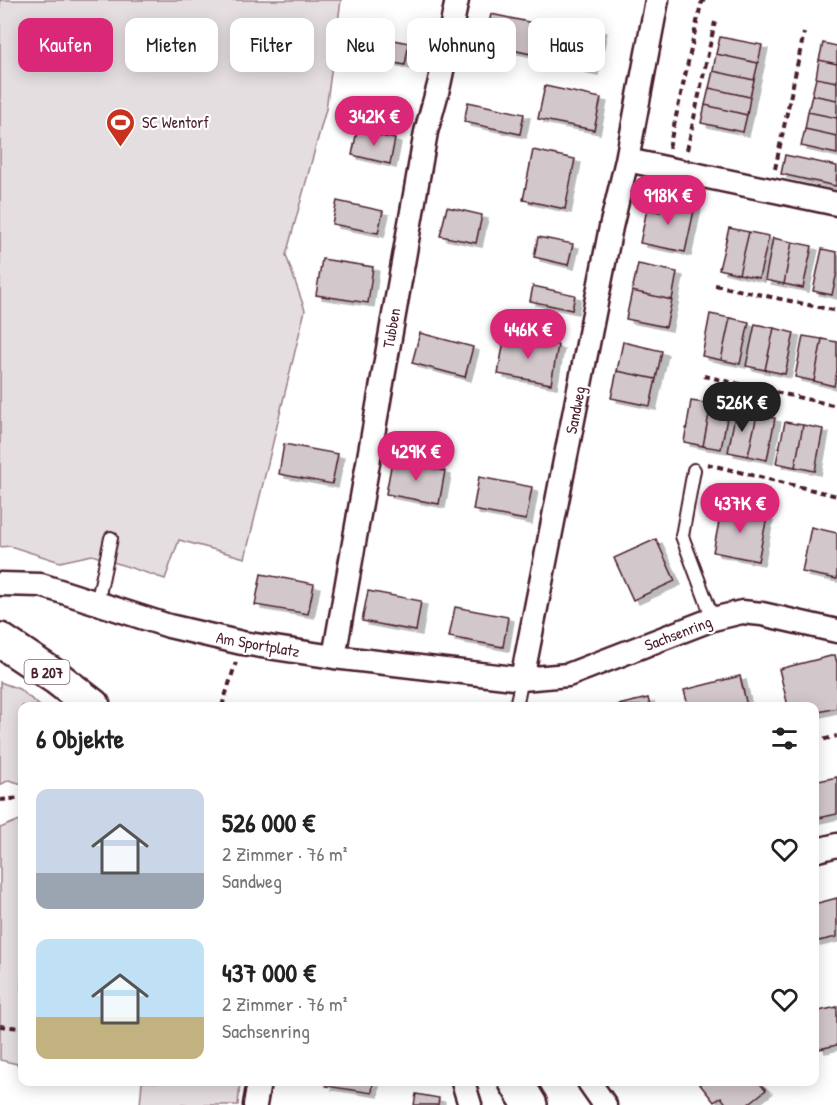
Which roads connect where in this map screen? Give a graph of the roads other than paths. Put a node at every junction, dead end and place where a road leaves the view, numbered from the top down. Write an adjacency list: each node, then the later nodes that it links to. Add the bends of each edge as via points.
1 (457, 0): 12 (street, Tubben, via 426,132)
2 (657, 0): 3 (street, Sandweg)
3 (627, 160): 4 (street); 13 (street, Sandweg)
4 (837, 204)
5 (695, 466): 9 (lane, via 682,536)
6 (111, 538): 8 (lane)
7 (0, 584): 8 (street, Am Sportplatz, via 41,585)
8 (97, 604): 12 (street, Am Sportplatz, via 242,643)
9 (713, 619): 10 (street, Sachsenring, via 742,612); 13 (street, Sachsenring, via 568,675)
10 (837, 631)
11 (0, 640): 14 (main road, B 207)
12 (334, 657): 13 (street, Am Sportplatz)
13 (522, 680): 15 (lane)
14 (88, 702)
15 (517, 702)
16 (837, 845): 17 (street)
17 (819, 850)
18 (258, 1086): 22 (street)
19 (464, 1086): 23 (street)
20 (518, 1086): 24 (main road)
21 (593, 1086): 25 (street)
22 (255, 1105)
23 (470, 1105)
24 (530, 1105)
25 (605, 1105)

